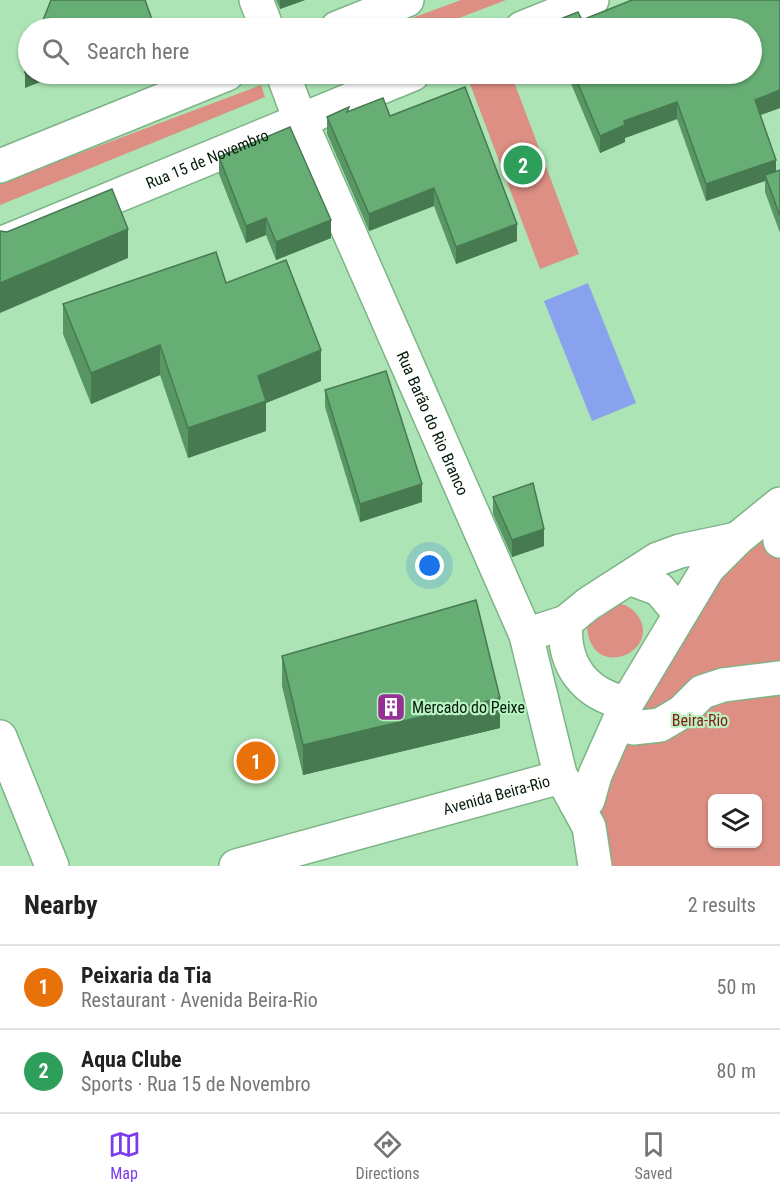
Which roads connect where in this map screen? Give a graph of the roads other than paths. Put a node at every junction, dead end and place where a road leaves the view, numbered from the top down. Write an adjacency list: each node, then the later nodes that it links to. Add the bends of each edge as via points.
1 (256, 0): 4 (street)
2 (407, 0): 5 (street)
3 (592, 0): 6 (street)
4 (263, 18)
5 (362, 18)
6 (547, 18)
7 (202, 84): 11 (street)
8 (287, 84): 10 (street, Rua Barão do Rio Branco)
9 (388, 84): 10 (street, Rua 15 de Novembro)
10 (300, 120): 12 (street, Rua 15 de Novembro); 18 (street, Rua Barão do Rio Branco)
11 (0, 166)
12 (0, 244)
13 (780, 525): 14 (street); 20 (street, via 735,558 712,581)
14 (737, 539): 15 (street, via 669,554); 16 (street, via 708,568)
15 (629, 578): 16 (street, via 659,589); 17 (street)
16 (679, 613): 20 (street)
17 (566, 622): 18 (street); 20 (street, via 564,638 574,670 597,693)
18 (526, 635): 22 (street, Rua Barão do Rio Branco)
19 (780, 678): 20 (street, via 723,685 702,692 660,725)
20 (630, 716): 22 (street, via 582,805)
21 (0, 737): 23 (street)
22 (580, 796): 24 (street, Avenida Beira-Rio); 25 (street, Rua Barão do Rio Branco)
23 (52, 866)
24 (236, 866)
25 (595, 866)

